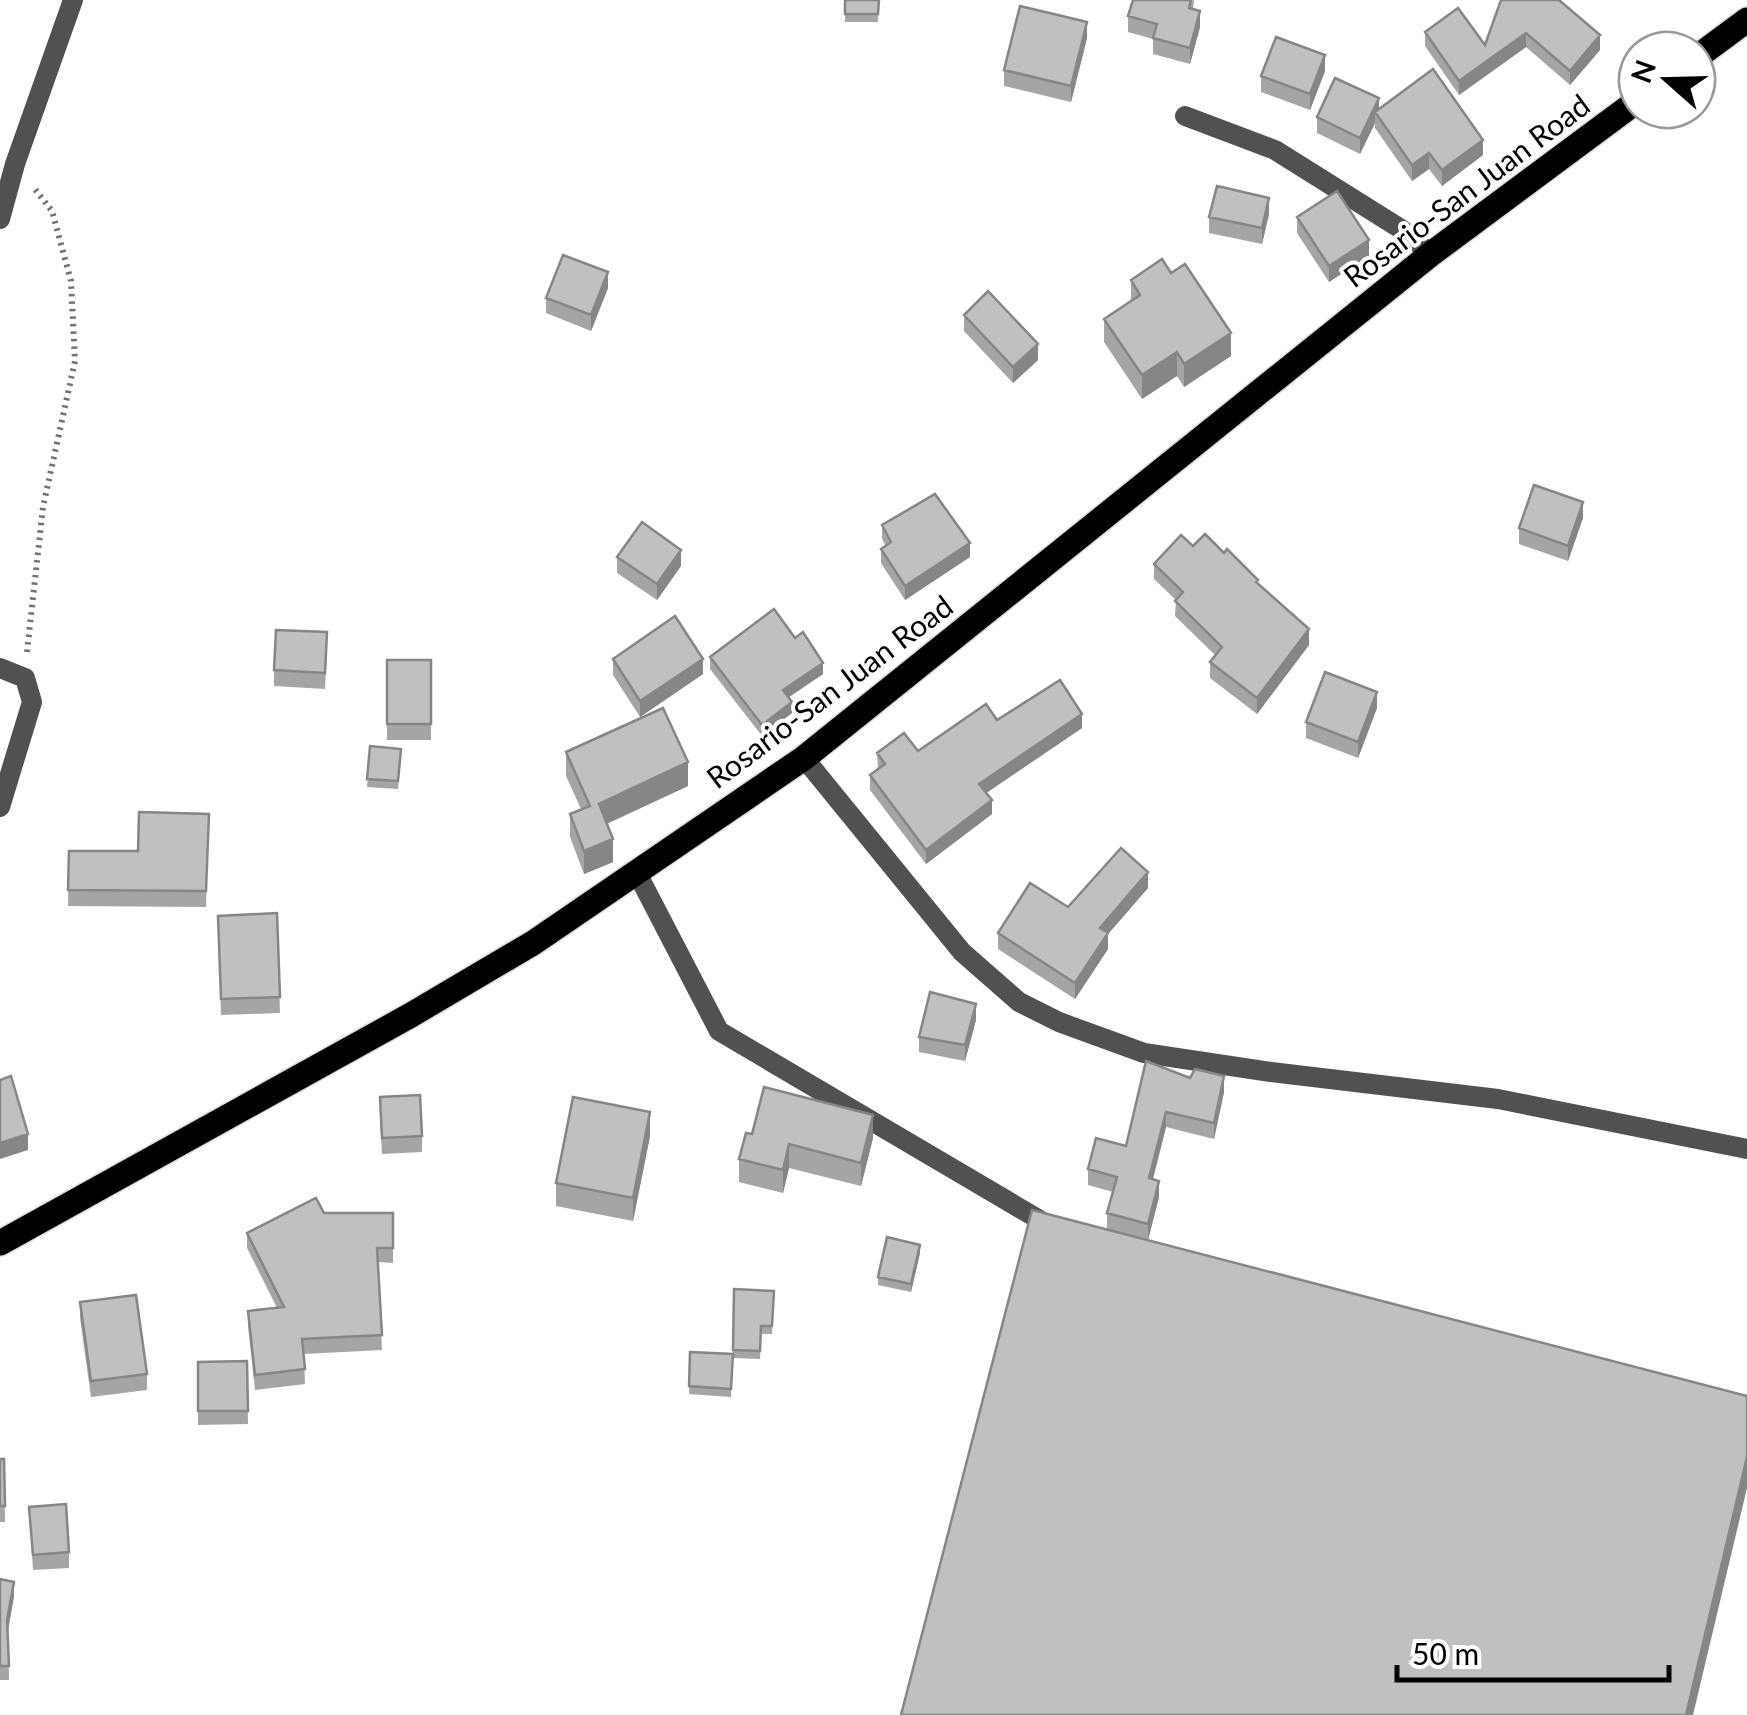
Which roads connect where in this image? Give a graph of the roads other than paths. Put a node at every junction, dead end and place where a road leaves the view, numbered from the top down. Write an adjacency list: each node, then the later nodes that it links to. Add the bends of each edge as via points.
1 (73, 0): 6 (street)
2 (1747, 20): 3 (main road)
3 (1717, 42)
4 (1186, 116): 7 (street, via 1276,150)
5 (1617, 116): 7 (main road, Rosario-San Juan Road)
6 (0, 218)
7 (1431, 254): 9 (main road, Rosario-San Juan Road)
8 (0, 668): 10 (street, via 24,678 32,702)
9 (804, 758): 11 (main road, Rosario-San Juan Road); 12 (street, via 962,952 1019,1002 1059,1022 1144,1052 1498,1099)
10 (0, 806)
11 (637, 873): 13 (street, via 719,1031 1050,1228); 14 (main road, Rosario-San Juan Road, via 411,1016)
12 (1747, 1149)
13 (1069, 1233)
14 (0, 1243)

